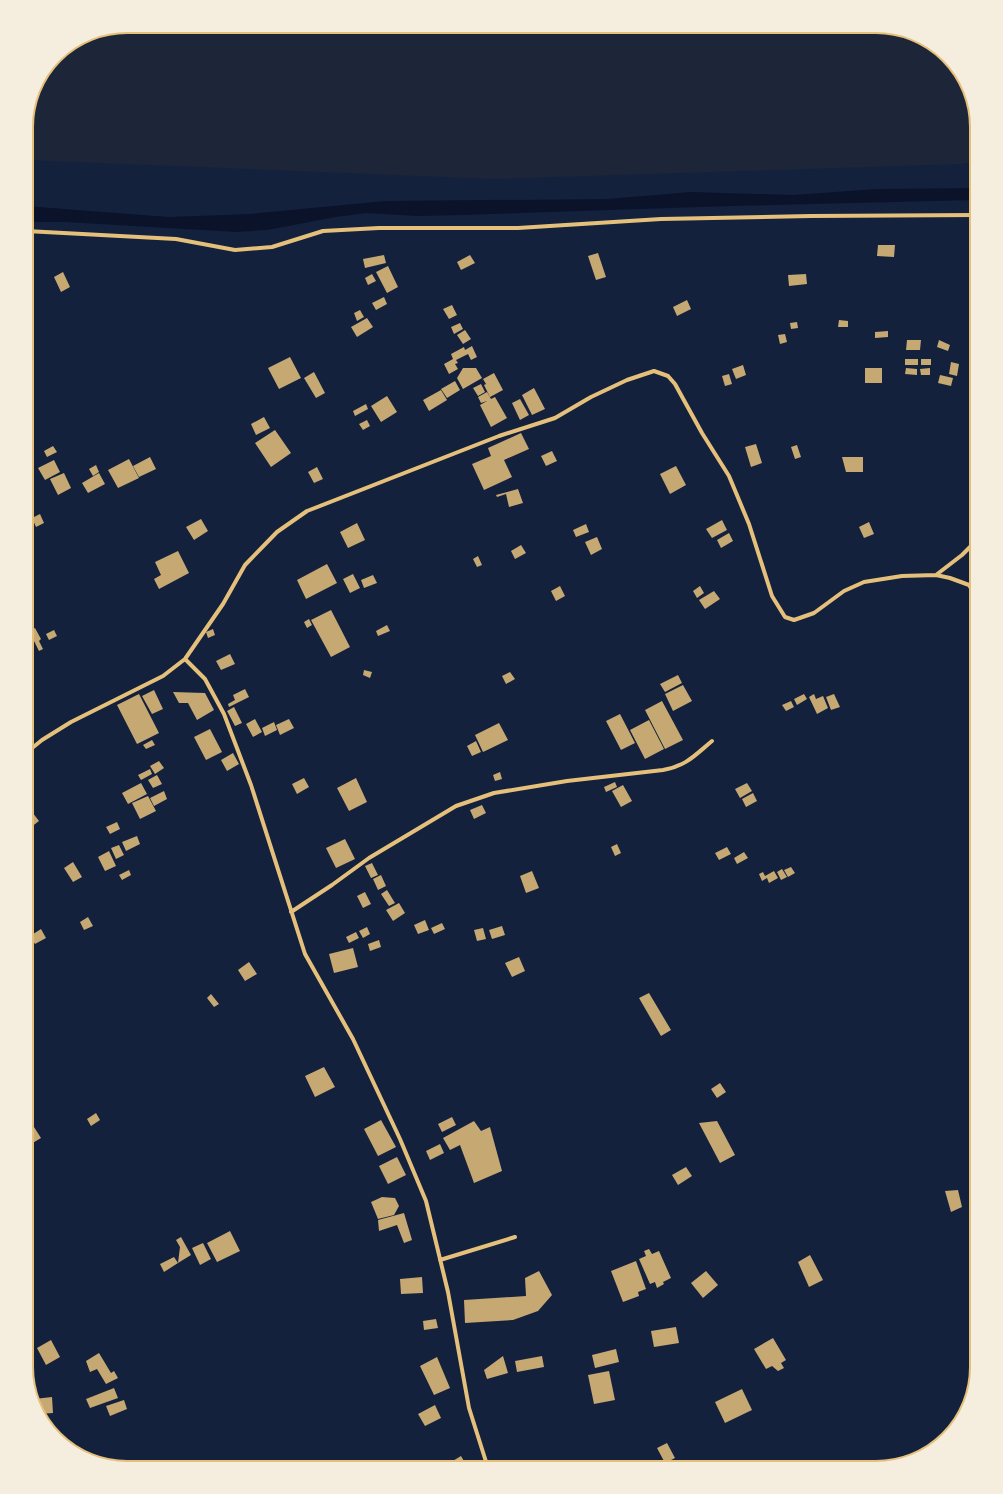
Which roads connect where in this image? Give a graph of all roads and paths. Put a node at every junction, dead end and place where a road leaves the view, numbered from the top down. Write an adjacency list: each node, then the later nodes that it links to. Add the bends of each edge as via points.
1 (970, 215): 2 (street, via 661,219 518,228 379,228 323,231 272,247 235,250 176,239)
2 (33, 231)
3 (970, 548): 4 (street)
4 (936, 575): 5 (street); 6 (street, via 902,576 864,582 844,591 814,613 794,620 785,617 772,596 749,524 729,476 675,384 668,376 654,371 591,397 555,418 499,436 307,511 277,532 244,565 223,604)
5 (970, 587)
6 (185, 659): 8 (street, via 163,676 71,722); 9 (street, via 206,679 224,714 251,785)
7 (712, 741): 9 (street, via 677,768 567,781 494,793 456,806 369,858)
8 (33, 747)
9 (291, 912): 11 (street, via 305,954 353,1039 400,1139 426,1200)
10 (515, 1237): 11 (street)
11 (440, 1260): 12 (street, via 469,1408)
12 (486, 1461)

